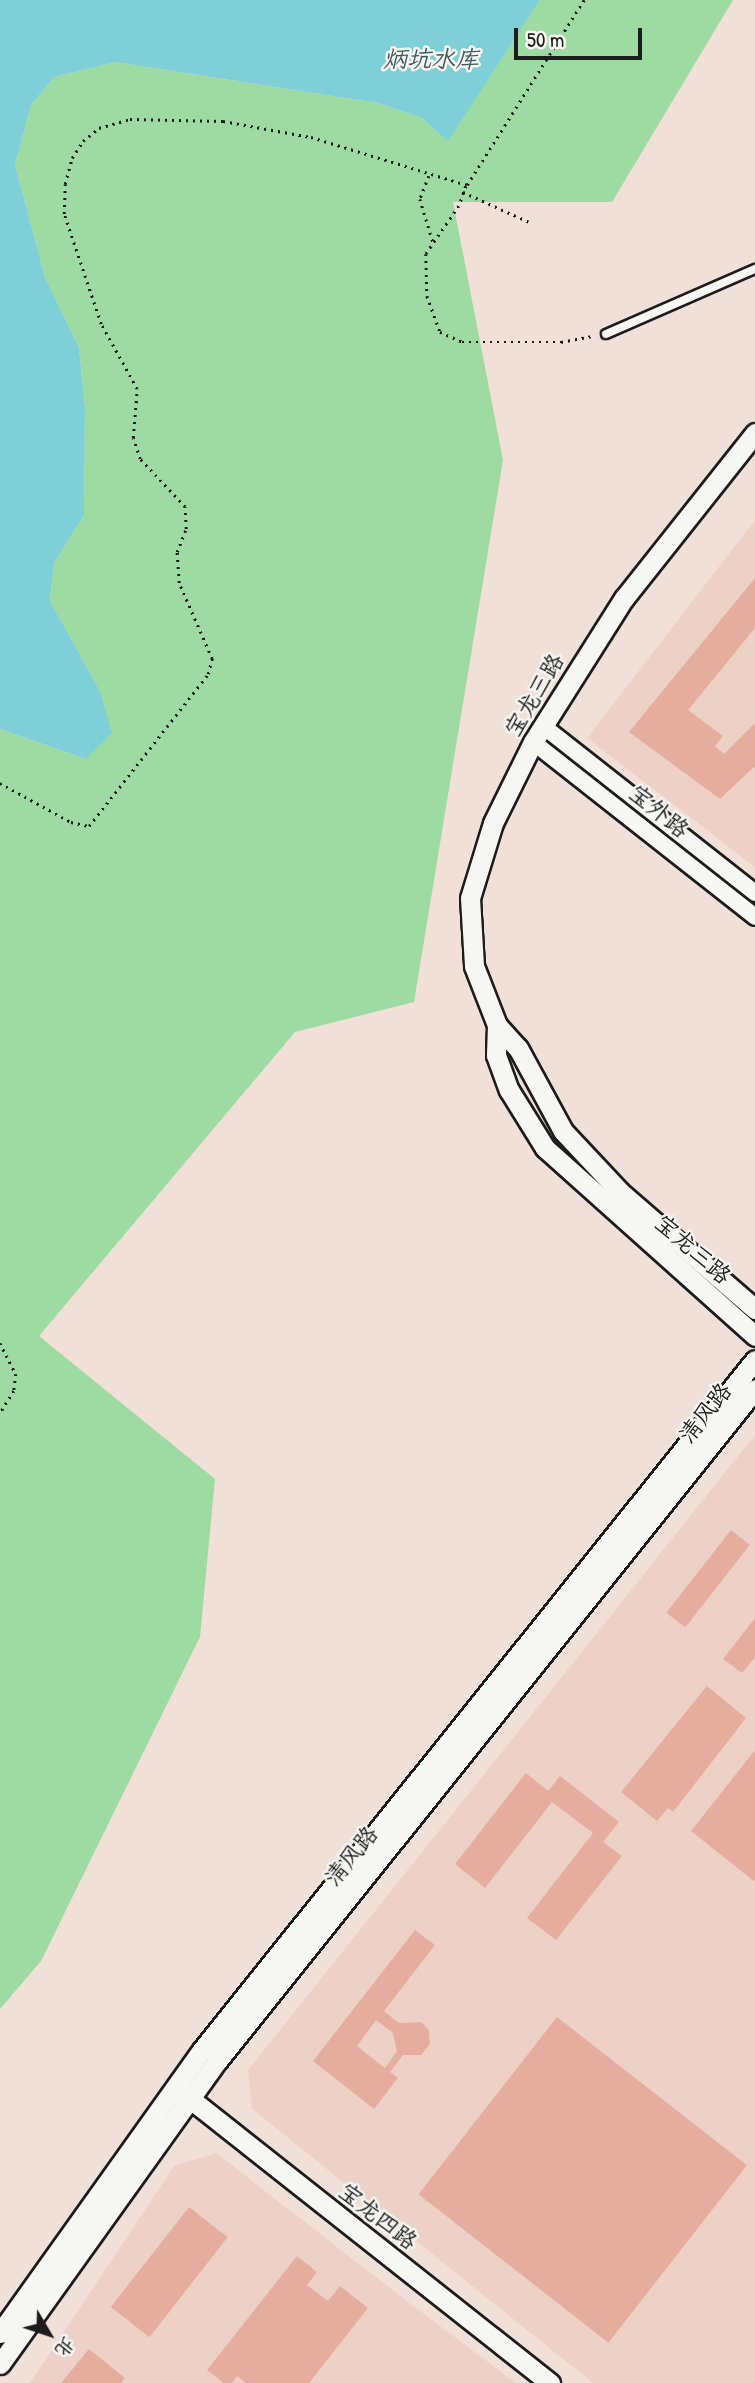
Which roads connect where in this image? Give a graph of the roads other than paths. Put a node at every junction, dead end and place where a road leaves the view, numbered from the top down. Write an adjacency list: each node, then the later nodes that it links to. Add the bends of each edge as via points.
1 (755, 269): 2 (lane)
2 (606, 334)
3 (755, 433): 4 (street, 宝龙三路, via 624,598)
4 (538, 734): 5 (street, 宝外路); 6 (street, 宝外路); 7 (street, 宝龙三路, via 493,823 470,898 474,967)
5 (755, 893)
6 (755, 917)
7 (497, 1025): 8 (street, 宝龙三路, via 518,1048 563,1131 589,1163); 9 (street, 宝龙三路, via 496,1055 509,1090 545,1149)
8 (755, 1309)
9 (755, 1336)
10 (755, 1360): 12 (street, 清风路)
11 (755, 1390): 12 (street, 清风路)
12 (182, 2092): 13 (street, 清风路); 14 (street, 清风路); 15 (street, 宝龙四路)
13 (0, 2333)
14 (0, 2364)
15 (550, 2383)

